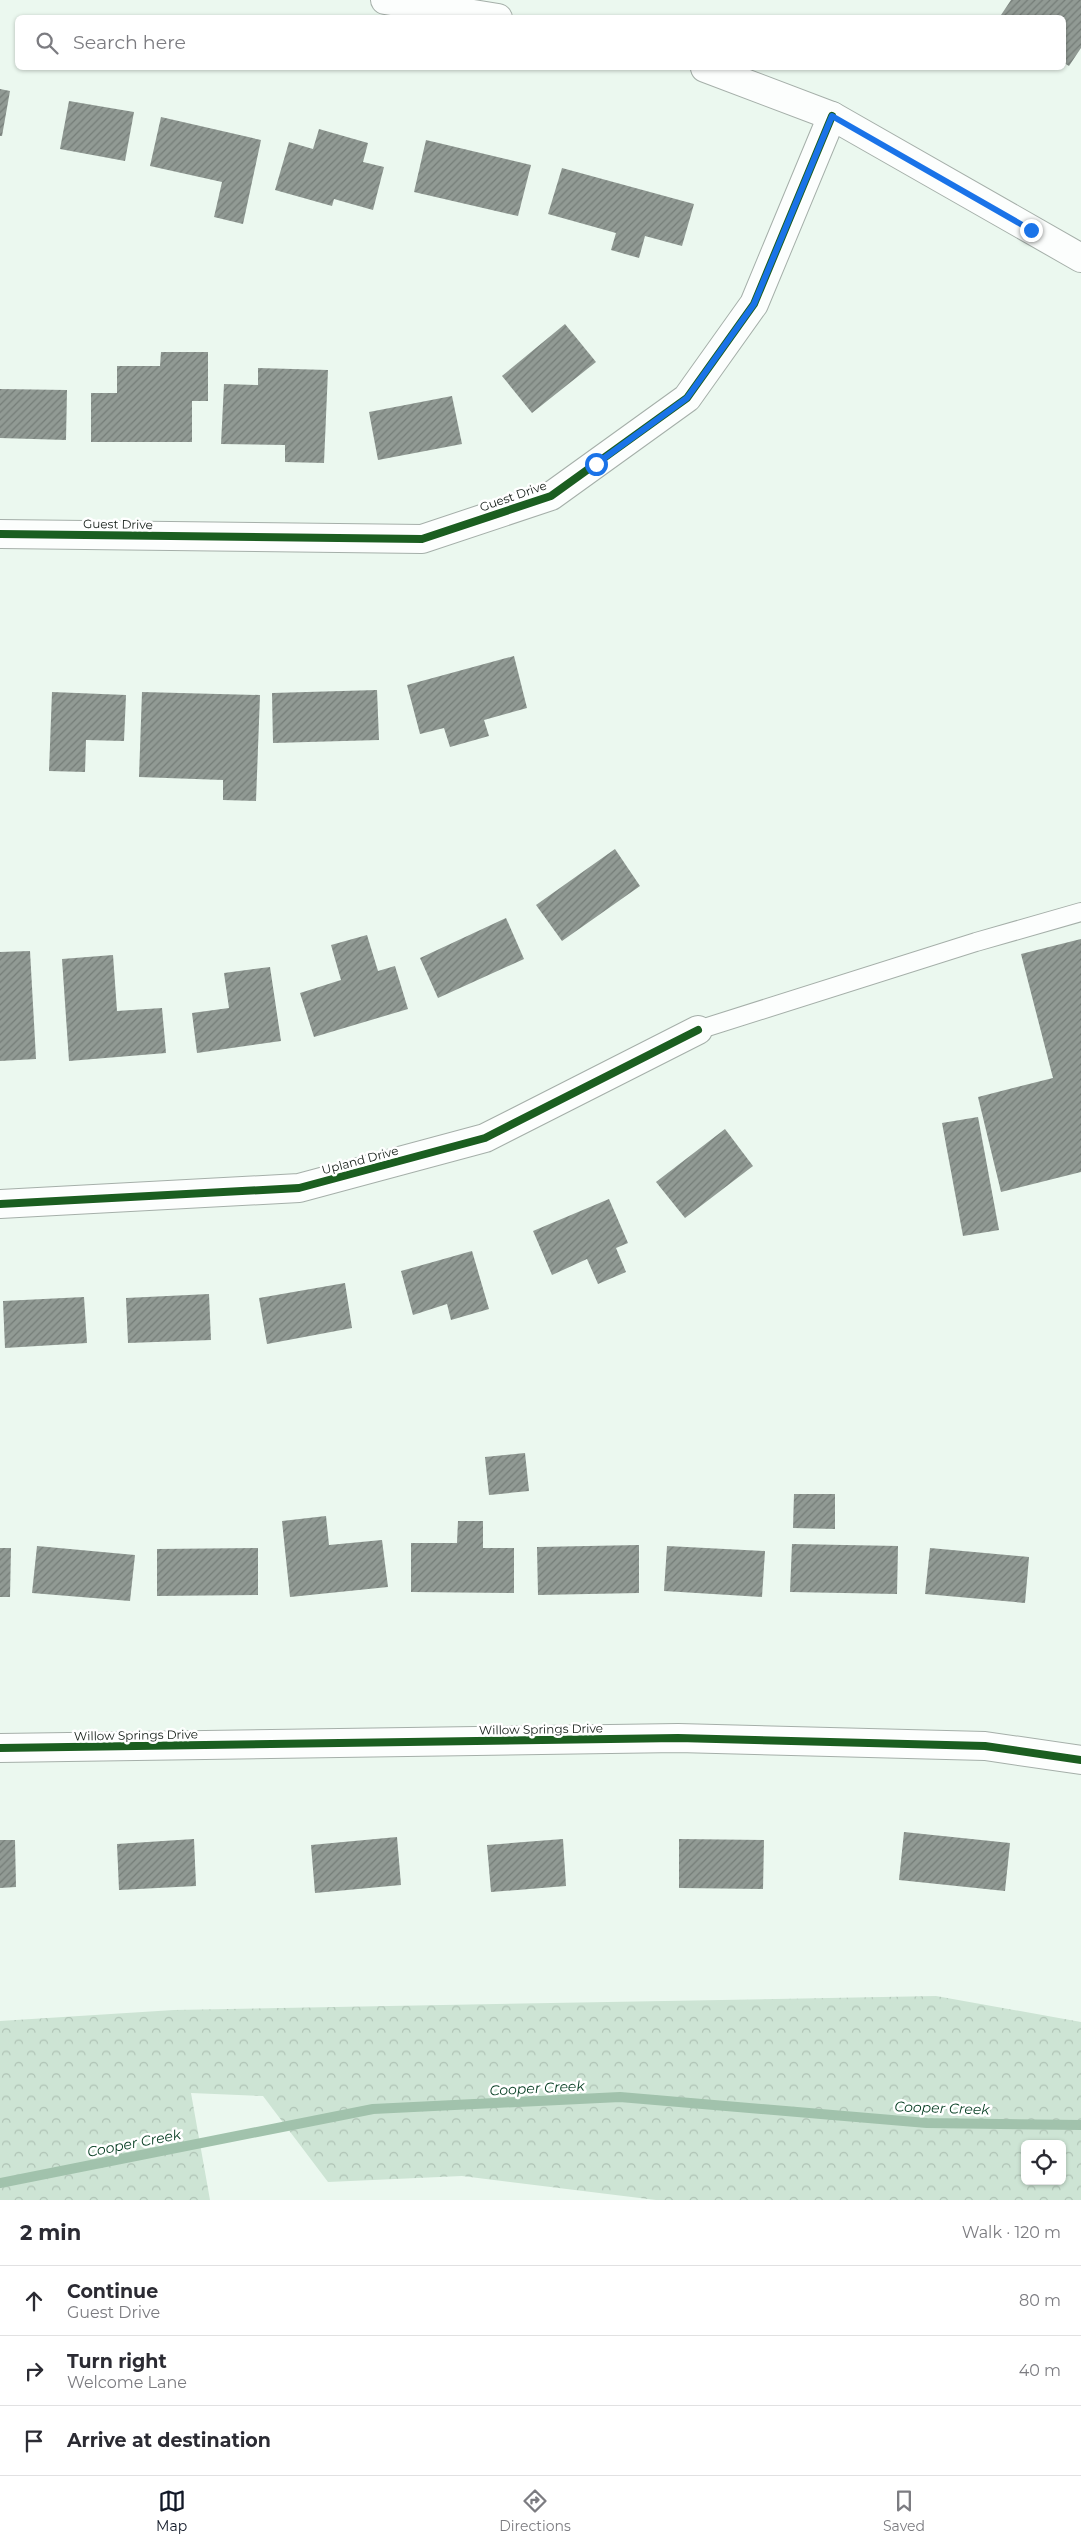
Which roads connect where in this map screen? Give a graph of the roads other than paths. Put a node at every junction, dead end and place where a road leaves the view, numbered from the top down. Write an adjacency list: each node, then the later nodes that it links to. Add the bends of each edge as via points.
1 (385, 0): 2 (street)
2 (479, 15)
3 (710, 70): 4 (street)
4 (832, 116): 5 (street); 6 (street, Guest Drive, via 754,304 687,398 551,496 422,539)
5 (1081, 258)
6 (0, 534)
7 (1081, 912): 8 (lane)
8 (698, 1030): 9 (street, Upland Drive, via 485,1138 299,1188)
9 (0, 1204)
10 (0, 1748): 11 (street, Willow Springs Drive, via 678,1738 985,1746)
11 (1081, 1760)

